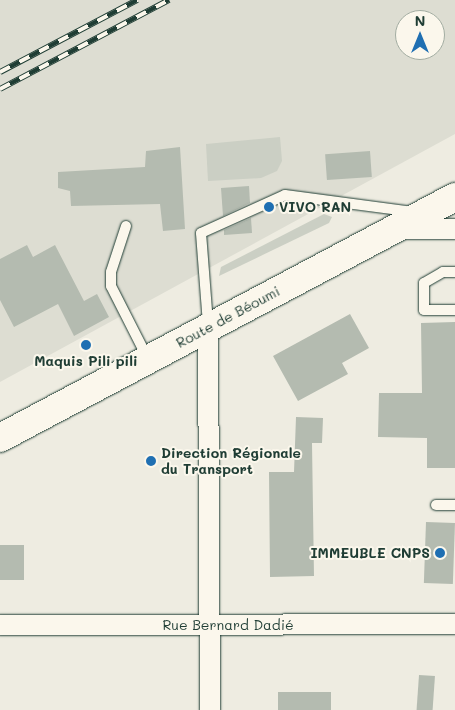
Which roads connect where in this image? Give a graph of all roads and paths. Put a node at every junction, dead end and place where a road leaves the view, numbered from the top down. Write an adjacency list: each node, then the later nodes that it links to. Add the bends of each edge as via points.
1 (455, 196): 2 (main road, Route de Béoumi)
2 (424, 213): 4 (main road, Route de Béoumi); 8 (lane, via 285,195 201,232)
3 (126, 226): 9 (lane, via 111,272 112,286)
4 (392, 229): 5 (street); 8 (main road, Route de Béoumi)
5 (455, 229)
6 (455, 272): 7 (lane, via 443,272 424,283 424,310)
7 (455, 310)
8 (208, 328): 9 (main road, Route de Béoumi); 15 (street)
9 (148, 360): 10 (main road, Route de Béoumi)
10 (0, 438)
11 (436, 505): 12 (lane)
12 (455, 505)
13 (455, 624): 15 (street, Rue Bernard Dadié)
14 (0, 625): 15 (street, Rue Bernard Dadié)
15 (210, 625): 16 (street)
16 (210, 710)

